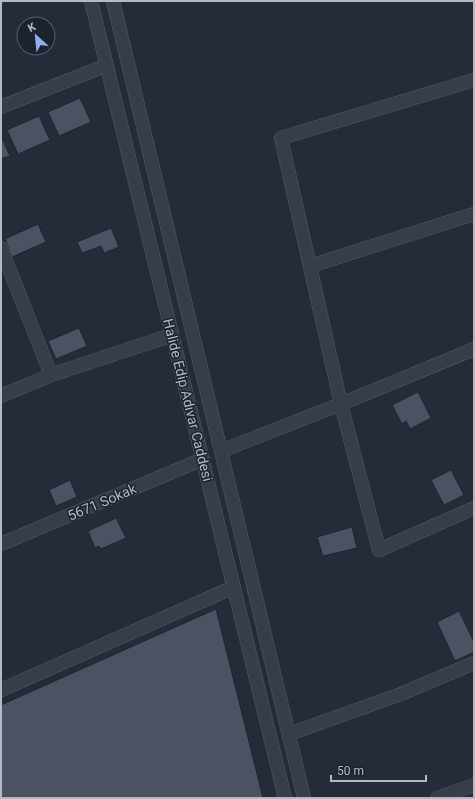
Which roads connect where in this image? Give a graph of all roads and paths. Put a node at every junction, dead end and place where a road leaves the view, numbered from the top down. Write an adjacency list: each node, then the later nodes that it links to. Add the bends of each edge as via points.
1 (91, 1): 3 (street, Halide Edip Adıvar Caddesi)
2 (113, 1): 14 (street, Halide Edip Adıvar Caddesi)
3 (107, 65): 5 (street); 9 (street, Halide Edip Adıvar Caddesi)
4 (474, 80): 8 (street, via 281,138)
5 (1, 107)
6 (473, 216): 8 (street)
7 (1, 248): 11 (street)
8 (310, 266): 13 (street)
9 (172, 335): 11 (street); 15 (street, Halide Edip Adıvar Caddesi)
10 (474, 349): 13 (street)
11 (51, 375): 12 (street)
12 (1, 396)
13 (342, 404): 14 (street); 16 (street, via 379,550)
14 (221, 451): 21 (street, Halide Edip Adıvar Caddesi)
15 (203, 459): 17 (street, 5671 Sokak); 18 (street, Halide Edip Adıvar Caddesi)
16 (474, 508)
17 (1, 544)
18 (234, 587): 20 (street); 23 (street, Halide Edip Adıvar Caddesi)
19 (474, 663): 21 (street, via 401,694)
20 (1, 690)
21 (289, 734): 24 (street, Halide Edip Adıvar Caddesi)
22 (474, 785): 25 (street)
23 (285, 798)
24 (304, 798)
25 (438, 798)

